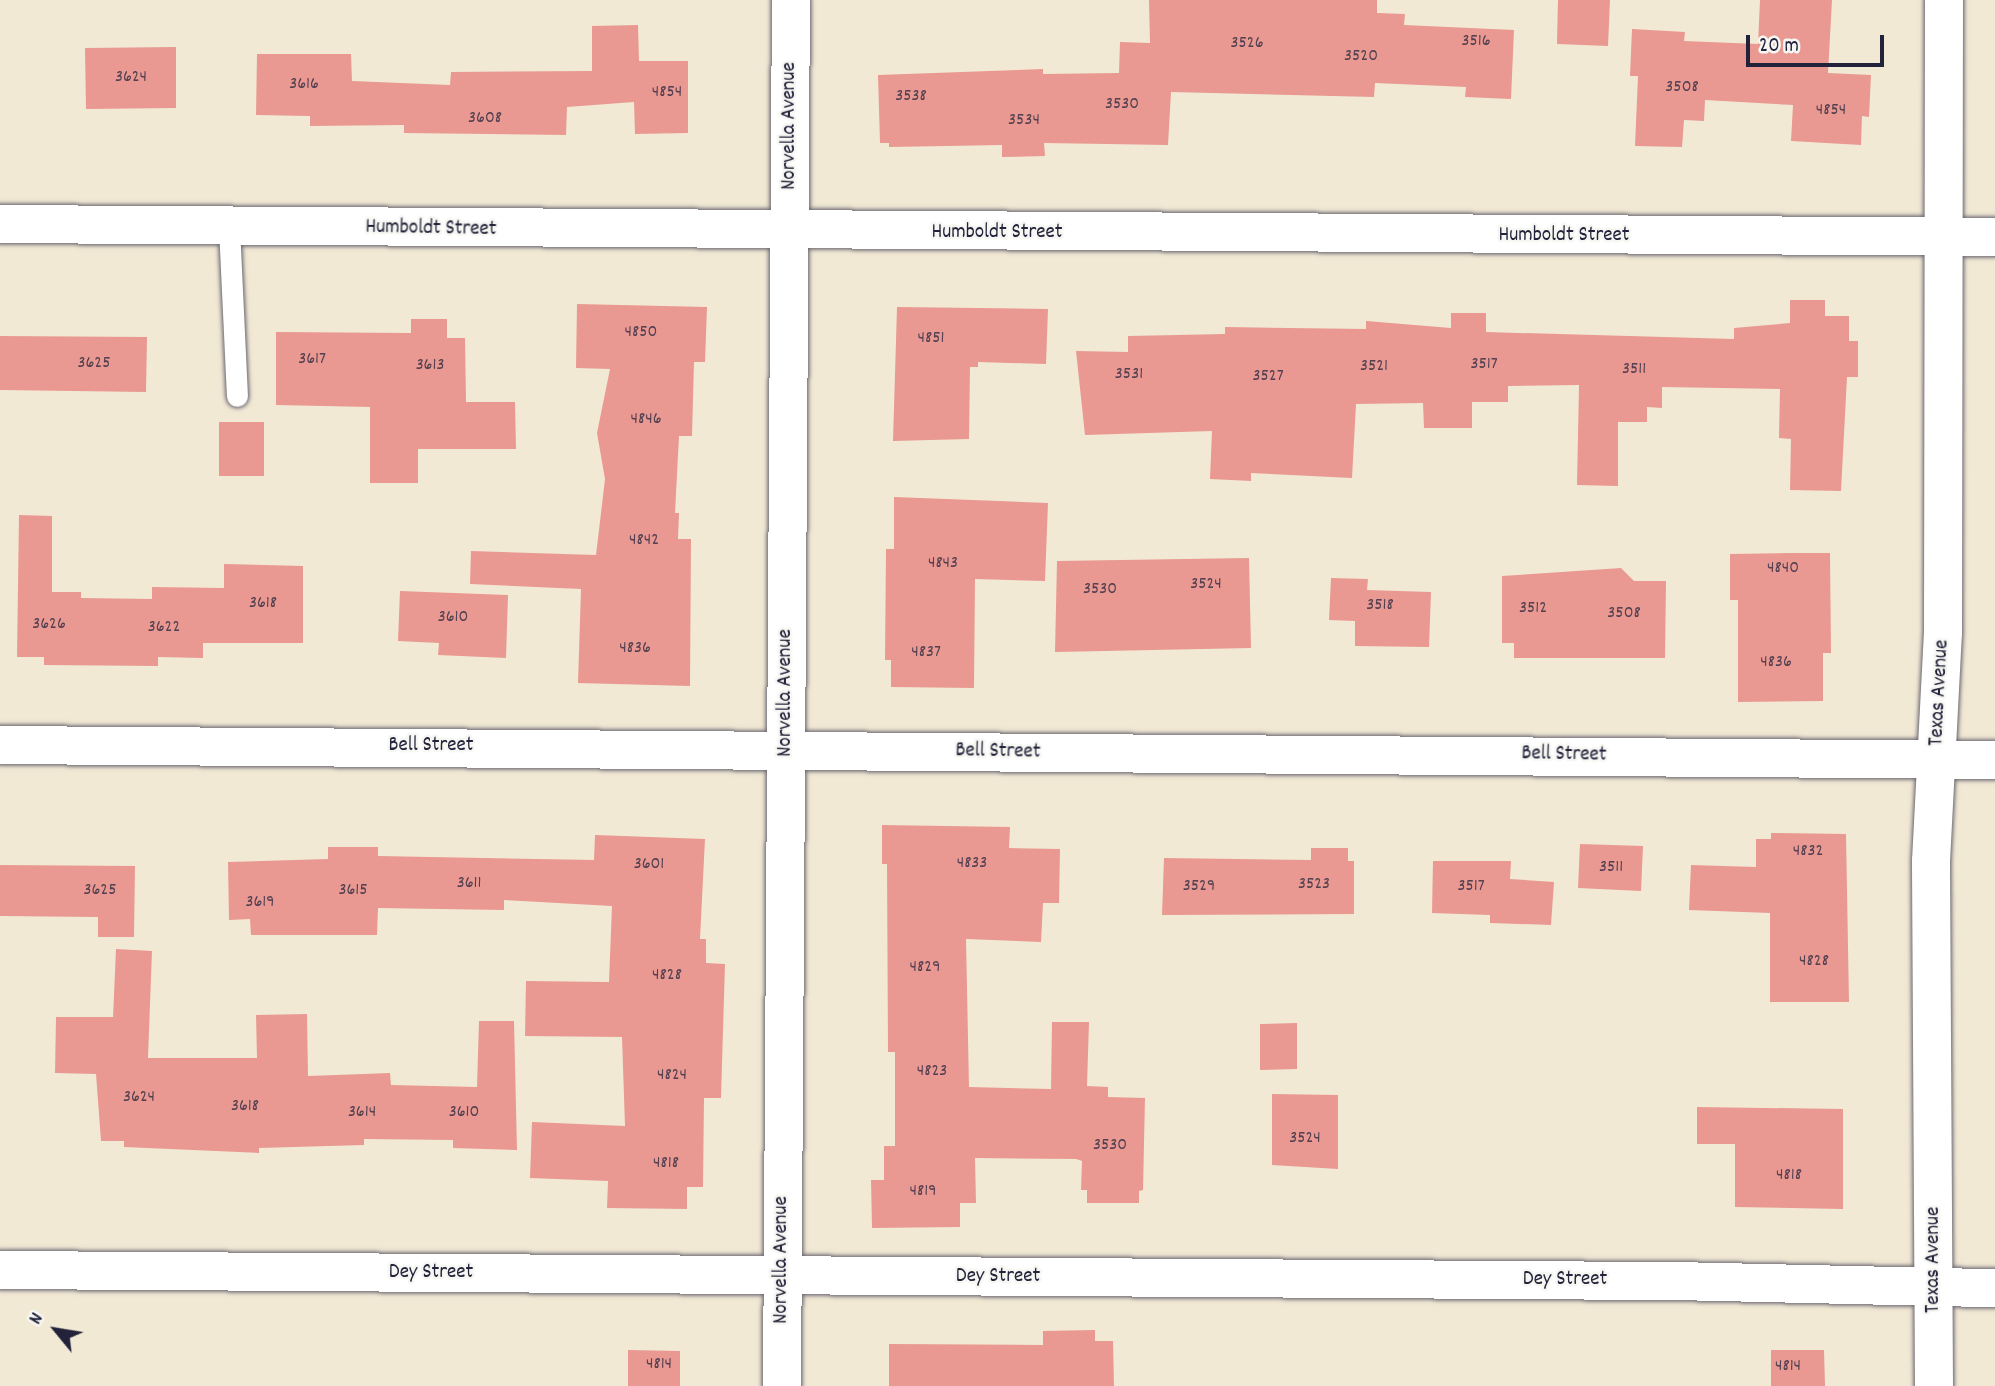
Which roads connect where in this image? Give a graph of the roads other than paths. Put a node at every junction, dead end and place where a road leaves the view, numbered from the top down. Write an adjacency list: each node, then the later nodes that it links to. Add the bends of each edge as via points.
1 (791, 0): 5 (street, Norvella Avenue)
2 (1944, 0): 6 (street, Texas Avenue)
3 (0, 225): 4 (street, Humboldt Street)
4 (229, 227): 5 (street, Humboldt Street); 8 (lane)
5 (790, 232): 6 (street, Humboldt Street); 10 (street, Norvella Avenue)
6 (1942, 237): 7 (street, Humboldt Street); 11 (street, Texas Avenue, via 1943,632)
7 (1995, 237)
8 (237, 396)
9 (0, 745): 10 (street, Bell Street)
10 (786, 748): 11 (street, Bell Street); 14 (street, Norvella Avenue)
11 (1936, 760): 12 (street, Bell Street); 16 (street, Texas Avenue, via 1931,862)
12 (1995, 760)
13 (0, 1270): 14 (street, Dey Street)
14 (781, 1276): 16 (street, Dey Street, via 1661,1281); 17 (street, Norvella Avenue)
15 (1995, 1288): 16 (street, Dey Street)
16 (1935, 1289): 18 (street, Texas Avenue)
17 (782, 1386)
18 (1934, 1386)

